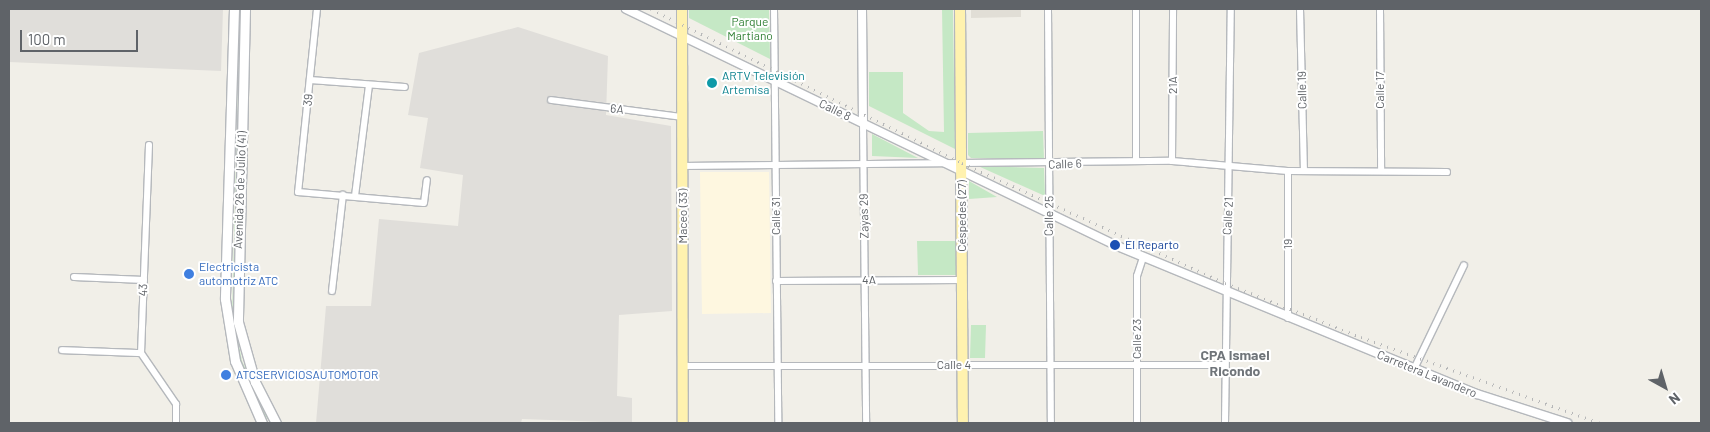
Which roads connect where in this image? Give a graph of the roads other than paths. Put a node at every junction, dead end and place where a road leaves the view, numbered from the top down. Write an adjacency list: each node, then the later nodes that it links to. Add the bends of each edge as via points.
1 (234, 9): 62 (main road, Avenida 26 de Julio (41), via 225,299 235,361)
2 (245, 9): 63 (main road, Avenida 26 de Julio (41), via 238,322 255,382)
3 (317, 9): 16 (street, 39)
4 (626, 9): 15 (street, Calle 8)
5 (682, 9): 15 (main road, Maceo (33))
6 (774, 9): 17 (street, Calle 31)
7 (862, 9): 22 (street, Zayas 29)
8 (960, 9): 31 (main road, Céspedes (27))
9 (1048, 9): 28 (street, Calle 25)
10 (1136, 9): 24 (street)
11 (1173, 9): 25 (street, 21A)
12 (1231, 9): 32 (street, Calle 21)
13 (1300, 9): 34 (street, Calle 19)
14 (1380, 9): 35 (street, Calle 17)
15 (682, 36): 17 (street, Calle 8); 21 (main road, Maceo (33))
16 (310, 80): 18 (street); 38 (street, 39, via 298,192)
17 (776, 82): 22 (street, Calle 8); 30 (street, Calle 31)
18 (369, 85): 19 (street); 39 (street)
19 (405, 87)
20 (551, 100): 21 (street, 6A)
21 (682, 117): 29 (main road, Maceo (33))
22 (863, 123): 26 (street, Zayas 29); 27 (street, Calle 8)
23 (149, 145): 44 (street, 43)
24 (1136, 161): 25 (street, Calle 6); 28 (street, Calle 6)
25 (1172, 161): 32 (street, Calle 6)
26 (864, 163): 27 (street); 30 (street); 45 (street, Zayas 29)
27 (945, 164): 31 (street, Calle 8)
28 (1050, 164): 31 (street, Calle 6); 40 (street, Calle 25)
29 (682, 166): 30 (street); 57 (main road, Maceo (33))
30 (776, 166): 47 (street, Calle 31)
31 (962, 167): 40 (street, Calle 8); 46 (main road, Céspedes (27))
32 (1230, 167): 33 (street, Calle 6); 49 (street, Calle 21)
33 (1288, 171): 34 (street, Calle 6); 50 (street, 19)
34 (1304, 171): 35 (street, Calle 6)
35 (1381, 171): 36 (street, Calle 6)
36 (1447, 172)
37 (426, 180): 39 (street, via 424,203)
38 (342, 196): 39 (street); 48 (street)
39 (356, 196)
40 (1048, 214): 41 (street, Calle 8); 54 (street, Calle 25)
41 (1143, 257): 49 (street, Carretera Lavandero); 55 (street, Calle 23, via 1137,276)
42 (1464, 265): 60 (street)
43 (74, 277): 44 (street)
44 (144, 280): 52 (street, 43)
45 (865, 280): 46 (street, 4A); 47 (street, 4A); 59 (street, Zayas 29)
46 (962, 280): 53 (main road, Céspedes (27))
47 (776, 281): 58 (street, Calle 31)
48 (332, 291)
49 (1225, 292): 50 (street, Carretera Lavandero); 56 (street, Calle 21)
50 (1288, 318): 60 (street, Carretera Lavandero)
51 (62, 350): 52 (street)
52 (141, 352): 61 (street, via 176,404)
53 (963, 365): 54 (street, Calle 4); 59 (street, Calle 4); 67 (main road, Céspedes (27))
54 (1050, 365): 55 (street, Calle 4); 68 (street, Calle 25)
55 (1137, 365): 56 (street, Calle 4); 69 (street, Calle 23)
56 (1225, 365): 70 (street, Calle 21)
57 (683, 366): 58 (street, Calle 4); 64 (main road, Maceo (33))
58 (777, 366): 59 (street, Calle 4); 65 (street, Calle 31)
59 (866, 366): 66 (street, Zayas 29)
60 (1414, 369): 71 (street, Carretera Lavandero)
61 (176, 423)
62 (262, 423)
63 (276, 423)
64 (684, 423)
65 (778, 423)
66 (866, 423)
67 (963, 423)
68 (1051, 423)
69 (1137, 423)
70 (1225, 423)
71 (1567, 423)

